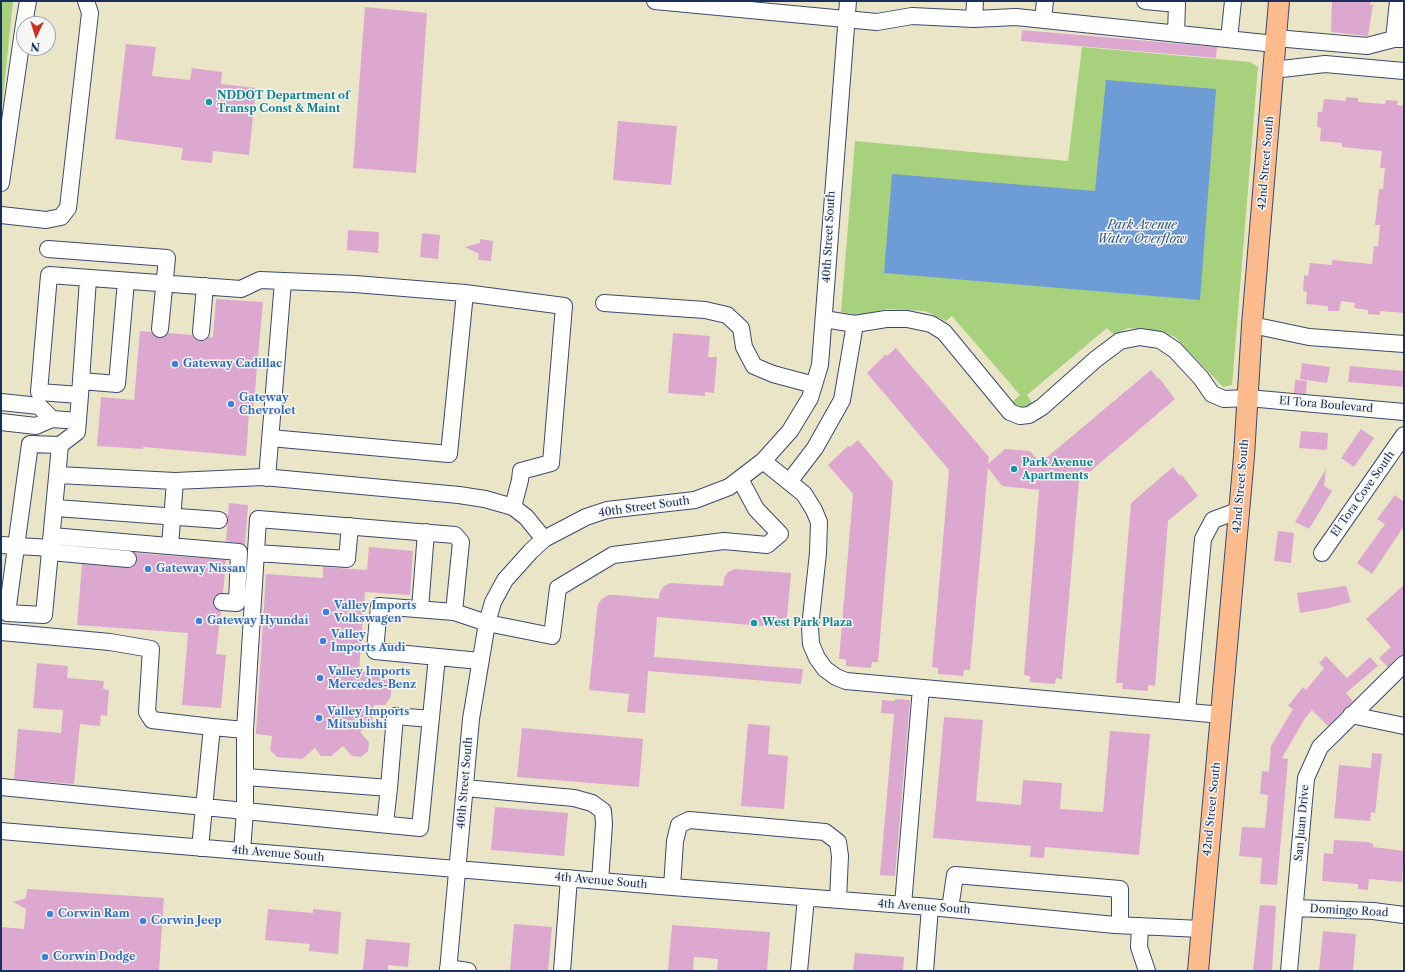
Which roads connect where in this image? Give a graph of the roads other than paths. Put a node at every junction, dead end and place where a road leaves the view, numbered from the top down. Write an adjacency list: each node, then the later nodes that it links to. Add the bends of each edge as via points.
1 (28, 1): 12 (street)
2 (86, 1): 24 (street, via 90,13 68,208 61,218 46,220)
3 (655, 1): 11 (street)
4 (848, 1): 14 (street, 40th Street South)
5 (975, 1): 13 (street)
6 (1045, 1): 15 (street)
7 (1145, 1): 16 (street, via 1177,4)
8 (1233, 1): 17 (street)
9 (1279, 1): 19 (main road, 42nd Street South)
10 (1398, 1): 18 (street)
11 (705, 4): 14 (street)
12 (25, 16)
13 (974, 19): 14 (street, via 912,16 877,22); 15 (street, via 1016,17)
14 (846, 20): 33 (street, 40th Street South)
15 (1043, 20): 16 (street)
16 (1176, 34): 17 (street)
17 (1229, 39): 19 (street)
18 (1399, 39): 19 (street, via 1367,46)
19 (1275, 41): 21 (main road, 42nd Street South)
20 (19, 56): 23 (street)
21 (1273, 70): 22 (street, via 1324,64); 35 (main road, 42nd Street South)
22 (1404, 71)
23 (1, 183)
24 (1, 215)
25 (48, 249): 29 (street, via 167,258)
26 (88, 279): 27 (street); 40 (street); 40 (street, via 49,275 39,392)
27 (126, 281): 29 (street); 40 (street, via 117,384)
28 (283, 281): 30 (street, via 260,280 241,289); 31 (street); 48 (street)
29 (164, 284): 30 (street); 36 (street)
30 (205, 286): 37 (street)
31 (465, 293): 48 (street, via 449,454); 56 (street, via 564,306 551,463 521,471)
32 (604, 303): 39 (street, via 705,310 728,315 741,328 744,347 754,366)
33 (824, 318): 34 (street); 39 (street, 40th Street South, via 820,365)
34 (855, 324): 41 (street, El Tora Boulevard, via 886,319 907,319 931,324 944,332 1010,412 1020,416 1030,416 1120,341 1140,337 1160,340 1174,350 1201,378 1212,394 1224,399); 55 (street, via 842,400 815,448)
35 (1252, 326): 38 (street, via 1309,336); 41 (main road, 42nd Street South)
36 (160, 329)
37 (202, 332)
38 (1404, 344)
39 (814, 384): 50 (street, 40th Street South, via 810,398 790,431)
40 (80, 388): 45 (street)
41 (1248, 398): 43 (street, El Tora Boulevard); 58 (main road, 42nd Street South)
42 (1, 402): 44 (street, via 39,406)
43 (1404, 412)
44 (52, 419): 45 (street); 46 (street, via 36,426)
45 (78, 421): 49 (street, via 77,432)
46 (1, 422)
47 (1404, 435): 68 (street, El Tora Cove South)
48 (270, 438): 52 (street)
49 (60, 445): 51 (street); 64 (street, via 30,444)
50 (763, 461): 53 (street, 40th Street South); 55 (street)
51 (58, 475): 54 (street); 57 (street)
52 (267, 478): 54 (street); 56 (street, via 459,495)
53 (740, 479): 63 (street, 40th Street South, via 729,487 695,500 600,512); 73 (street, via 756,509 780,534 767,545 724,541 613,555 558,588 552,636)
54 (175, 481): 59 (street)
55 (789, 482): 78 (street, via 804,494 819,522 810,627 811,644 817,658 825,669 846,681)
56 (513, 507): 63 (street, via 526,517)
57 (56, 508): 59 (street); 65 (street)
58 (1240, 510): 79 (street, via 1213,520 1203,539); 80 (main road, 42nd Street South)
59 (172, 517): 60 (street); 66 (street)
60 (219, 520)
61 (350, 526): 62 (street); 67 (street, via 347,559); 67 (street, via 258,519)
62 (426, 532): 71 (street); 72 (street, via 456,535 461,542)
63 (544, 539): 73 (street, 40th Street South, via 505,580 493,602)
64 (8, 545): 65 (street); 65 (street, via 7,613 44,615)
65 (51, 545): 66 (street); 69 (street)
66 (170, 546): 70 (street, via 239,552 237,603)
67 (256, 553): 85 (street)
68 (1322, 553)
69 (128, 559)
70 (222, 602)
71 (420, 609): 72 (street); 75 (street, via 379,606 375,651)
72 (454, 612): 73 (street)
73 (486, 623): 76 (street, 40th Street South)
74 (1, 632): 84 (street, via 110,642 151,649 147,712 152,720)
75 (437, 657): 76 (street); 82 (street)
76 (480, 661): 89 (street, 40th Street South, via 471,719)
77 (1404, 664): 81 (street, San Juan Drive)
78 (921, 688): 79 (street); 102 (street)
79 (1187, 712): 80 (street)
80 (1222, 715): 109 (main road, 42nd Street South)
81 (1351, 715): 83 (street); 105 (street, San Juan Drive, via 1320,747 1306,778)
82 (431, 719): 88 (street, via 395,716); 92 (street, via 420,828)
83 (1404, 726)
84 (212, 727): 85 (street); 90 (street)
85 (246, 730): 86 (street)
86 (246, 777): 88 (street); 91 (street)
87 (1, 787): 90 (street)
88 (389, 788): 92 (street)
89 (465, 788): 96 (street, 40th Street South); 98 (street, via 574,798 592,803 603,811)
90 (203, 807): 91 (street); 94 (street)
91 (245, 811): 92 (street); 95 (street)
92 (386, 824)
93 (1, 831): 94 (street, 4th Avenue South)
94 (200, 848): 95 (street, 4th Avenue South)
95 (242, 851): 96 (street, 4th Avenue South)
96 (457, 868): 97 (street, 4th Avenue South); 110 (street, 40th Street South)
97 (569, 878): 98 (street, 4th Avenue South); 112 (street)
98 (600, 881): 99 (street, 4th Avenue South)
99 (672, 887): 100 (street, 4th Avenue South); 101 (street, via 675,841 679,825 689,820 825,832 838,842)
100 (806, 898): 101 (street, 4th Avenue South); 113 (street)
101 (838, 900): 102 (street, 4th Avenue South)
102 (903, 906): 103 (street, 4th Avenue South)
103 (930, 907): 104 (street, 4th Avenue South); 114 (street)
104 (950, 908): 107 (street, 4th Avenue South); 107 (street, via 954,875 1120,889)
105 (1295, 908): 106 (street, Domingo Road, via 1373,911); 117 (street, San Juan Drive)
106 (1404, 915)
107 (1120, 925): 108 (street, 4th Avenue South)
108 (1140, 926): 109 (street, 4th Avenue South); 115 (street, via 1139,947)
109 (1201, 929): 116 (main road, 42nd Street South)
110 (448, 970): 111 (street)
111 (468, 971)
112 (562, 971)
113 (799, 971)
114 (925, 971)
115 (1147, 971)
116 (1198, 971)
117 (1289, 971)

